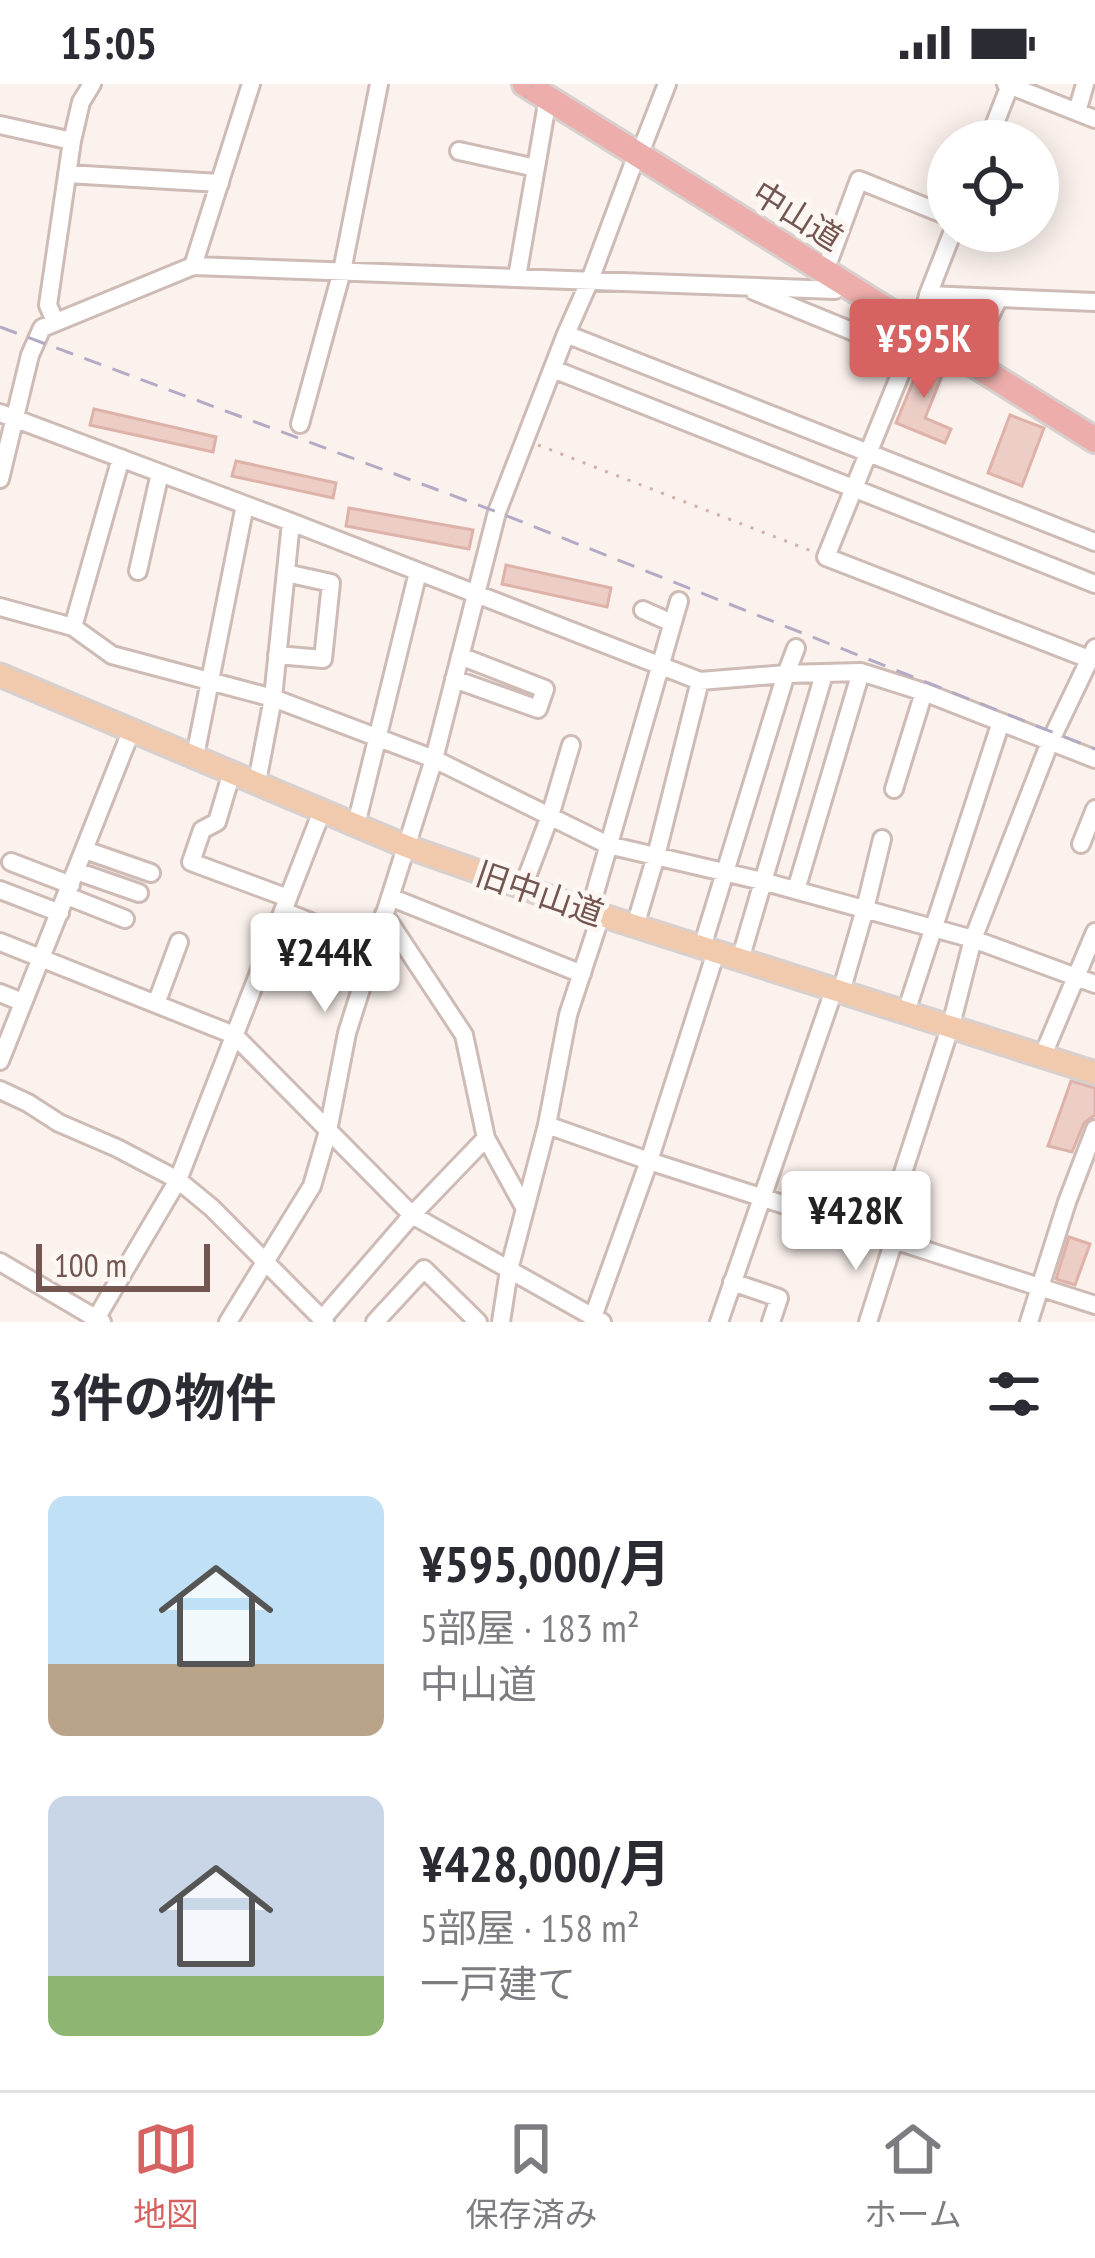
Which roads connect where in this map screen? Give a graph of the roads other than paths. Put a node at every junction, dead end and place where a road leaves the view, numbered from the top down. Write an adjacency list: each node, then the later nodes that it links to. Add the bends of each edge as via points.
1 (92, 84): 12 (street)
2 (251, 84): 17 (street)
3 (379, 84): 22 (street)
4 (667, 84): 13 (street)
5 (1085, 84): 8 (street)
6 (1014, 86): 8 (street); 10 (street)
7 (536, 90): 13 (highway, 中山道); 15 (street)
8 (1077, 112): 9 (street)
9 (1095, 119)
10 (998, 120)
11 (0, 125): 12 (street)
12 (72, 141): 16 (street)
13 (640, 148): 20 (highway, 中山道); 24 (street); 25 (highway, 中山道)
14 (459, 151): 15 (street)
15 (536, 168): 23 (street)
16 (67, 174): 17 (street); 30 (street, via 48,305)
17 (220, 183): 21 (street)
18 (927, 208): 20 (street, via 859,180)
19 (945, 252): 29 (street)
20 (830, 258): 29 (highway, 中山道)
21 (194, 266): 22 (street); 30 (street)
22 (342, 271): 23 (street); 36 (street)
23 (517, 277): 24 (street)
24 (590, 280): 26 (street); 31 (street)
25 (844, 282): 26 (street, via 836,290); 29 (highway, 中山道)
26 (744, 287): 33 (street)
27 (999, 298): 28 (street); 29 (street); 32 (street)
28 (1094, 300)
29 (923, 313): 32 (highway, 中山道); 33 (street); 38 (highway, 中山道)
30 (55, 321): 35 (street, via 34,340)
31 (566, 334): 34 (street); 39 (street)
32 (974, 348): 37 (highway, 中山道)
33 (908, 354): 39 (street)
34 (553, 368): 43 (street); 51 (street, via 497,512)
35 (7, 416): 40 (street); 42 (street)
36 (300, 424)
37 (1095, 424)
38 (1095, 440)
39 (869, 451): 43 (street); 46 (street)
40 (121, 458): 41 (street); 56 (street)
41 (160, 473): 44 (street); 47 (street)
42 (0, 479)
43 (854, 488): 50 (street); 58 (street, via 826,557)
44 (245, 505): 45 (street); 68 (street)
45 (291, 522): 48 (street); 49 (street)
46 (1095, 542)
47 (137, 571)
48 (418, 572): 51 (street); 73 (street)
49 (286, 573): 59 (street); 59 (street, via 331,583 323,659)
50 (1095, 584)
51 (476, 593): 60 (street); 61 (street)
52 (679, 601): 55 (street)
53 (0, 607): 56 (street)
54 (643, 610): 55 (street)
55 (671, 623): 61 (street)
56 (74, 627): 68 (street, via 112,655)
57 (796, 648): 63 (street)
58 (1092, 654): 74 (street)
59 (277, 655): 70 (street)
60 (460, 656): 66 (street); 66 (street, via 544,688 538,709)
61 (660, 666): 67 (street); 88 (street)
62 (861, 671): 64 (street); 69 (street); 98 (street)
63 (786, 674): 64 (street); 67 (street); 93 (street)
64 (824, 674): 95 (street)
65 (0, 675): 72 (main road, 旧中山道)
66 (454, 679): 77 (street)
67 (700, 681): 91 (street)
68 (212, 682): 70 (street); 76 (street)
69 (924, 692): 71 (street); 81 (street)
70 (273, 698): 73 (street); 80 (street)
71 (1001, 722): 74 (street); 107 (street)
72 (132, 730): 76 (main road, 旧中山道); 90 (street)
73 (378, 739): 77 (street); 85 (street)
74 (1050, 742): 78 (street); 109 (street)
75 (571, 745): 84 (street)
76 (195, 757): 79 (main road, 旧中山道)
77 (434, 759): 84 (street); 89 (street)
78 (1095, 759)
79 (232, 772): 80 (main road, 旧中山道); 101 (street, via 217,822 202,830 191,862)
80 (257, 782): 83 (main road, 旧中山道)
81 (894, 789)
82 (1095, 809): 87 (street)
83 (322, 812): 85 (main road, 旧中山道); 101 (street)
84 (550, 816): 88 (street); 96 (street)
85 (356, 826): 89 (main road, 旧中山道)
86 (881, 838): 103 (street)
87 (1081, 844)
88 (608, 845): 91 (street); 104 (street)
89 (408, 847): 96 (main road, 旧中山道); 102 (street)
90 (85, 850): 94 (street); 99 (street)
91 (656, 856): 93 (street); 106 (street)
92 (11, 862): 99 (street)
93 (725, 872): 95 (street); 113 (street)
94 (151, 873)
95 (762, 880): 98 (street); 115 (street)
96 (523, 887): 104 (main road, 旧中山道)
97 (0, 890): 99 (street)
98 (796, 890): 103 (street)
99 (68, 891): 100 (street); 105 (street); 114 (street)
100 (139, 893)
101 (285, 904): 112 (street); 125 (street)
102 (387, 906): 112 (street); 116 (street); 133 (street, via 464,1035)
103 (865, 909): 107 (street); 119 (street)
104 (595, 912): 106 (main road, 旧中山道); 116 (street)
105 (124, 919)
106 (635, 926): 113 (main road, 旧中山道)
107 (933, 928): 109 (street); 123 (street)
108 (1095, 932): 117 (street)
109 (974, 939): 117 (street); 124 (street)
110 (0, 942): 114 (street)
111 (179, 942): 122 (street)
112 (373, 947): 132 (street)
113 (709, 950): 115 (main road, 旧中山道); 134 (street)
114 (42, 959): 121 (street); 122 (street)
115 (740, 960): 119 (main road, 旧中山道)
116 (582, 974): 130 (street)
117 (1077, 977): 118 (street); 126 (street)
118 (1095, 984)
119 (838, 991): 123 (main road, 旧中山道); 137 (street)
120 (0, 993): 121 (street)
121 (22, 1002): 127 (street)
122 (156, 1004): 125 (street)
123 (907, 1012): 124 (main road, 旧中山道)
124 (951, 1025): 126 (main road, 旧中山道); 140 (street, via 899,1185)
125 (234, 1035): 132 (street); 136 (street)
126 (1042, 1055): 128 (main road, 旧中山道)
127 (0, 1061)
128 (1095, 1073)
129 (0, 1090): 136 (street)
130 (547, 1125): 134 (street); 138 (street)
131 (1095, 1129): 135 (street)
132 (328, 1131): 139 (street); 142 (street, via 312,1186)
133 (486, 1138): 138 (street); 139 (street)
134 (650, 1161): 137 (street); 147 (street)
135 (1088, 1167): 145 (street)
136 (178, 1180): 142 (street); 148 (street)
137 (761, 1196): 140 (street); 144 (street)
138 (524, 1207): 143 (street)
139 (412, 1215): 143 (street); 149 (street)
140 (893, 1240): 145 (street); 156 (street)
141 (0, 1262): 148 (street)
142 (267, 1262): 149 (street); 150 (street)
143 (509, 1270): 147 (street); 153 (street)
144 (732, 1282): 154 (street); 155 (street, via 779,1298)
145 (1042, 1287): 146 (street); 157 (street)
146 (1093, 1299)
147 (598, 1319)
148 (98, 1321)
149 (324, 1321)
150 (228, 1322)
151 (376, 1322): 152 (street, via 424,1269)
152 (478, 1322)
153 (500, 1322)
154 (718, 1322)
155 (771, 1322)
156 (868, 1322)
157 (1029, 1322)

